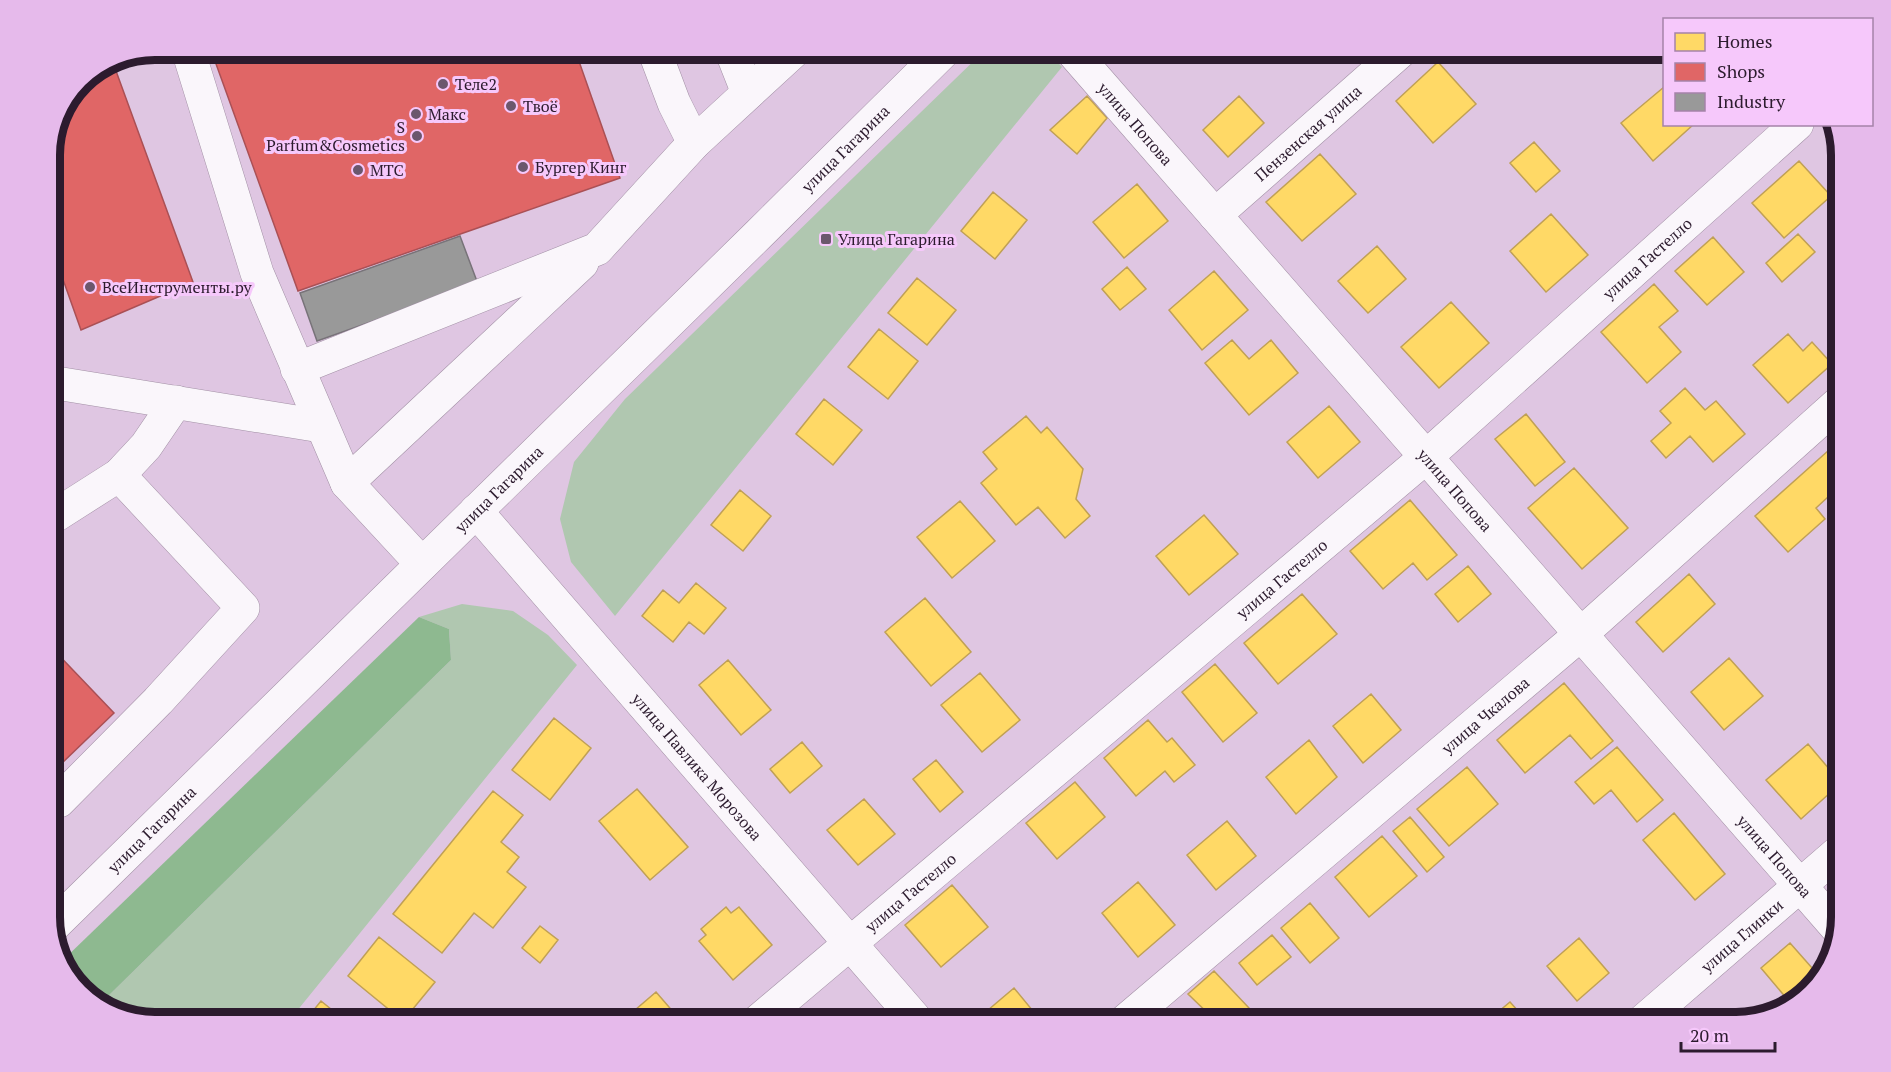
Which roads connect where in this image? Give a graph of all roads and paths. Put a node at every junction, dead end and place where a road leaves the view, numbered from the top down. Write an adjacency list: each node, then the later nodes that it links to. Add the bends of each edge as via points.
1 (191, 60): 13 (street, via 257,273)
2 (658, 60): 10 (street)
3 (735, 60): 8 (street)
4 (784, 60): 8 (street)
5 (935, 60): 21 (street, улица Гагарина)
6 (1080, 60): 11 (street, улица Попова)
7 (1391, 60): 11 (street, Пензенская улица)
8 (748, 93): 10 (street)
9 (1795, 126): 18 (street, улица Гастелло)
10 (694, 143): 12 (street)
11 (1215, 215): 18 (street, улица Попова)
12 (597, 249): 13 (street); 20 (street)
13 (297, 369): 17 (street)
14 (60, 384): 15 (street)
15 (176, 402): 17 (street); 19 (street, via 146,446)
16 (1831, 409): 24 (street, улица Чкалова)
17 (321, 426): 20 (street)
18 (1426, 457): 24 (street, улица Попова); 30 (street, улица Гастелло)
19 (119, 474): 22 (street); 25 (street, via 243,608)
20 (347, 483): 23 (street)
21 (476, 511): 23 (street, улица Гагарина); 30 (street, улица Павлика Морозова)
22 (60, 512)
23 (422, 564): 28 (street, улица Гагарина)
24 (1581, 634): 27 (street, улица Попова); 33 (street, улица Чкалова)
25 (60, 800)
26 (1831, 860): 27 (street, улица Глинки)
27 (1801, 886): 29 (street, улица Попова); 34 (street, улица Глинки)
28 (60, 919)
29 (1831, 920)
30 (850, 944): 31 (street, улица Гастелло); 32 (street, улица Павлика Морозова)
31 (770, 1012)
32 (909, 1012)
33 (1137, 1012)
34 (1654, 1012)

